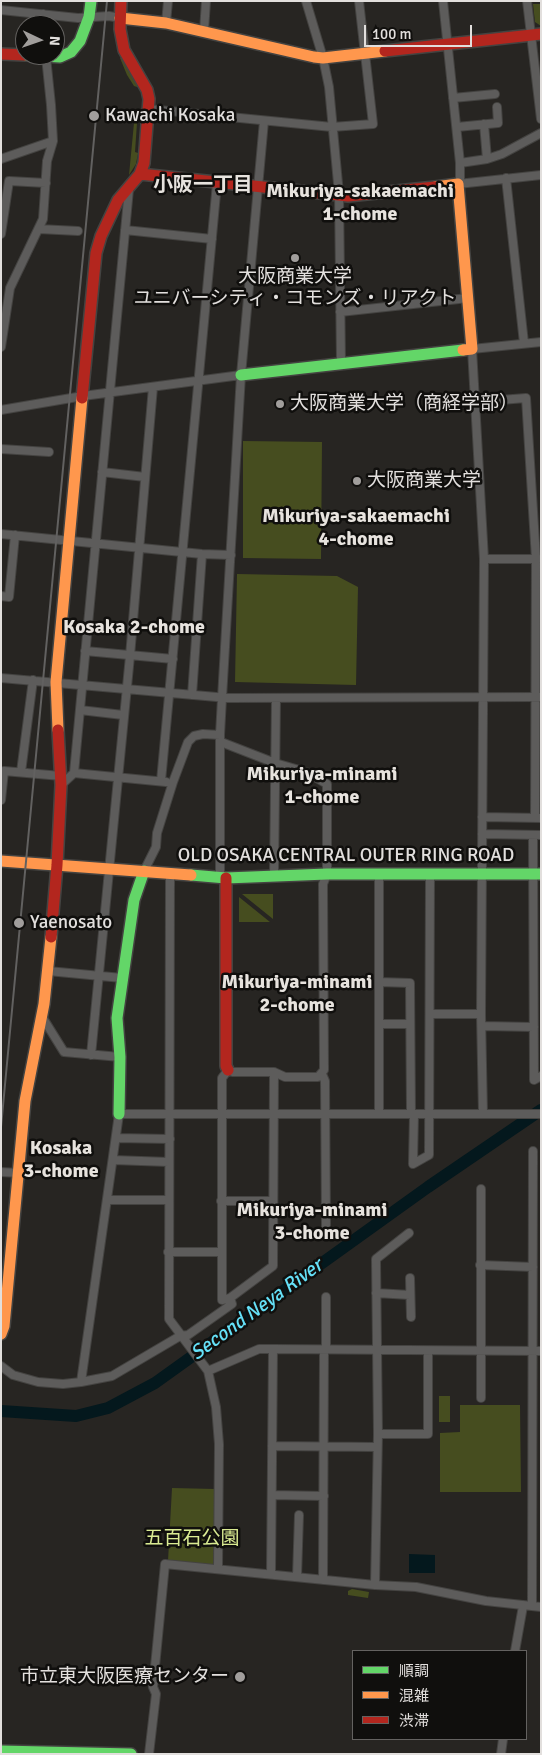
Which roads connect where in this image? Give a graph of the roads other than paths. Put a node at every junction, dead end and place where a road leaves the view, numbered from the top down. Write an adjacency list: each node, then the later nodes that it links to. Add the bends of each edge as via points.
1 (91, 1): 11 (street)
2 (121, 1): 12 (street)
3 (168, 1): 13 (street)
4 (206, 1): 14 (street)
5 (306, 1): 21 (street)
6 (359, 1): 18 (street)
7 (443, 1): 16 (street)
8 (528, 1): 15 (street)
9 (1, 10): 10 (street)
10 (43, 14): 11 (street)
11 (89, 17): 12 (street); 20 (street, via 80,41)
12 (120, 18): 13 (street); 26 (street, via 124,50 147,90)
13 (166, 23): 14 (street)
14 (204, 31): 21 (street)
15 (536, 35): 16 (street); 27 (street)
16 (447, 44): 18 (street); 24 (street)
17 (1, 54): 19 (street)
18 (365, 54): 21 (street); 30 (street, via 373,124)
19 (15, 55)
20 (65, 55)
21 (322, 58): 30 (street, via 329,87)
22 (43, 65): 33 (street, via 51,105)
23 (495, 94): 24 (street)
24 (453, 98): 31 (street)
25 (497, 107): 29 (street, via 498,123)
26 (148, 109): 28 (street); 37 (street, via 144,163)
27 (541, 119)
28 (264, 121): 30 (street); 44 (street)
29 (484, 124): 31 (street); 35 (street)
30 (332, 126): 45 (street)
31 (456, 127): 36 (street)
32 (541, 133): 35 (street, via 520,146)
33 (53, 141): 34 (street); 40 (street, via 47,161)
34 (1, 159)
35 (487, 159): 36 (street)
36 (460, 163): 42 (street)
37 (140, 174): 41 (street); 43 (street)
38 (541, 174): 39 (street)
39 (506, 178): 42 (street); 56 (street)
40 (46, 183): 46 (street); 49 (street, via 9,181)
41 (217, 183): 44 (street); 50 (street)
42 (458, 184): 45 (street, via 348,196); 53 (street)
43 (130, 185): 47 (street); 64 (street, via 109,218 96,253)
44 (257, 187): 45 (street); 60 (street)
45 (340, 194): 54 (street)
46 (39, 229): 48 (street); 52 (street)
47 (125, 230): 50 (street); 63 (street)
48 (78, 231)
49 (1, 234)
50 (212, 238): 61 (street)
51 (1, 287): 52 (street)
52 (10, 288): 57 (street)
53 (468, 298): 54 (street); 58 (street)
54 (340, 312): 59 (street)
55 (541, 342): 56 (street)
56 (524, 343): 58 (street)
57 (1, 347)
58 (472, 349): 59 (street); 65 (street)
59 (341, 364): 60 (street)
60 (241, 375): 61 (street); 80 (street)
61 (198, 380): 62 (street); 78 (street)
62 (153, 387): 63 (street); 70 (street)
63 (110, 393): 64 (street); 69 (street)
64 (82, 396): 66 (street); 75 (street)
65 (475, 402): 71 (street, via 526,398); 81 (street)
66 (1, 410)
67 (1, 449): 68 (street)
68 (49, 452)
69 (102, 472): 70 (street); 76 (street)
70 (145, 477): 77 (street)
71 (532, 484): 72 (street); 82 (street)
72 (541, 484)
73 (1, 534): 74 (street)
74 (15, 535): 75 (street); 83 (street, via 9,597)
75 (70, 540): 76 (street); 89 (street)
76 (96, 542): 77 (street); 84 (street)
77 (139, 547): 78 (street); 85 (street)
78 (182, 551): 79 (street); 86 (street)
79 (202, 554): 80 (street); 93 (street)
80 (230, 555): 96 (street)
81 (484, 559): 82 (street); 94 (street)
82 (538, 559): 95 (street)
83 (1, 596)
84 (85, 651): 85 (street); 90 (street)
85 (130, 656): 86 (street); 91 (street)
86 (172, 659): 92 (street)
87 (1, 678): 88 (street)
88 (33, 680): 89 (street); 102 (street)
89 (56, 682): 90 (street); 105 (street)
90 (82, 685): 91 (street); 98 (street)
91 (126, 688): 92 (street); 99 (street)
92 (169, 693): 93 (street); 106 (street)
93 (192, 694): 96 (street)
94 (482, 697): 95 (street); 97 (street); 109 (street)
95 (538, 697): 110 (street)
96 (222, 698): 97 (street); 100 (street)
97 (276, 698): 101 (street)
98 (80, 710): 99 (street); 103 (street)
99 (123, 715): 104 (street)
100 (221, 738): 101 (street); 107 (street, via 203,734 194,736 188,742); 123 (street)
101 (275, 763): 118 (street, via 306,772 327,784); 124 (street)
102 (22, 772): 105 (street); 108 (street, via 4,771)
103 (74, 772): 104 (street); 105 (street)
104 (117, 777): 106 (street); 115 (street)
105 (61, 781): 114 (street)
106 (161, 781): 107 (street)
107 (173, 782): 116 (street, via 157,833 156,847)
108 (1, 800)
109 (482, 818): 110 (street); 111 (street)
110 (538, 818)
111 (482, 834): 112 (street); 119 (street)
112 (537, 835): 120 (street)
113 (1, 861): 114 (street, OLD OSAKA CENTRAL OUTER RING ROAD)
114 (57, 865): 115 (street, OLD OSAKA CENTRAL OUTER RING ROAD); 125 (street)
115 (109, 870): 116 (street, OLD OSAKA CENTRAL OUTER RING ROAD); 126 (street)
116 (144, 871): 117 (street, OLD OSAKA CENTRAL OUTER RING ROAD); 127 (street, via 134,900)
117 (170, 874): 123 (street, OLD OSAKA CENTRAL OUTER RING ROAD); 143 (street)
118 (326, 874): 121 (street, OLD OSAKA CENTRAL OUTER RING ROAD); 124 (street, OLD OSAKA CENTRAL OUTER RING ROAD); 141 (street)
119 (483, 874): 120 (street, OLD OSAKA CENTRAL OUTER RING ROAD); 122 (street, OLD OSAKA CENTRAL OUTER RING ROAD); 131 (street)
120 (537, 874): 129 (street)
121 (379, 875): 122 (street, OLD OSAKA CENTRAL OUTER RING ROAD); 128 (street)
122 (430, 875): 130 (street)
123 (223, 878): 124 (street, OLD OSAKA CENTRAL OUTER RING ROAD); 139 (street)
124 (274, 878)
125 (48, 971): 126 (street); 132 (street)
126 (98, 976): 127 (street); 137 (street)
127 (122, 978): 138 (street, via 117,1018)
128 (379, 982): 133 (street); 134 (street, via 410,982)
129 (537, 994): 135 (street)
130 (430, 1014): 131 (street); 150 (street)
131 (482, 1014): 136 (street)
132 (41, 1015): 137 (street, via 64,1052); 159 (street, via 25,1101)
133 (379, 1024): 134 (street); 148 (street)
134 (410, 1024): 149 (street)
135 (536, 1025): 136 (street); 142 (street, via 534,1080)
136 (482, 1026): 151 (street)
137 (91, 1055): 138 (street)
138 (120, 1057): 144 (street)
139 (228, 1070): 140 (street); 145 (street, via 222,1078)
140 (274, 1072): 141 (street, via 285,1077 318,1077); 146 (street)
141 (322, 1074): 147 (street, via 325,1081)
142 (541, 1076)
143 (170, 1113): 144 (street); 145 (street); 154 (street)
144 (120, 1114): 153 (street)
145 (222, 1114): 146 (street); 163 (street)
146 (273, 1114): 147 (street); 164 (street)
147 (324, 1114): 148 (street); 165 (street)
148 (378, 1114): 149 (street)
149 (412, 1114): 150 (street); 150 (street, via 413,1164 429,1155)
150 (430, 1114): 151 (street)
151 (483, 1114): 152 (street)
152 (541, 1114)
153 (116, 1138): 154 (street); 156 (street)
154 (170, 1139): 157 (street)
155 (534, 1151): 170 (street)
156 (113, 1160): 157 (street); 161 (street)
157 (169, 1162): 162 (street)
158 (1, 1172): 159 (street)
159 (19, 1173): 177 (street)
160 (481, 1189): 169 (street)
161 (107, 1200): 162 (street); 187 (street)
162 (169, 1200): 167 (street)
163 (221, 1200): 164 (street); 168 (street)
164 (273, 1201): 175 (street, via 273,1266)
165 (326, 1227)
166 (409, 1233): 172 (street, via 376,1259)
167 (168, 1252): 168 (street); 178 (street, via 169,1319)
168 (221, 1252): 175 (street, via 222,1300)
169 (480, 1265): 170 (street); 181 (street)
170 (533, 1267): 184 (street)
171 (410, 1278): 173 (street)
172 (376, 1293): 173 (street); 182 (street)
173 (410, 1295): 176 (street)
174 (326, 1297): 180 (street)
175 (230, 1298): 178 (street, via 232,1304)
176 (411, 1317)
177 (1, 1334)
178 (183, 1339): 186 (street); 187 (street, via 112,1376)
179 (273, 1349): 180 (street); 186 (street, via 258,1349); 190 (street)
180 (325, 1350): 182 (street); 191 (street)
181 (480, 1350): 183 (street); 184 (street); 188 (street)
182 (377, 1351): 183 (street); 189 (street)
183 (428, 1351): 189 (street, via 428,1434)
184 (537, 1351): 193 (street)
185 (1, 1366): 187 (street, via 14,1375 38,1382)
186 (208, 1371): 202 (street, via 216,1407 219,1444)
187 (81, 1382)
188 (481, 1398)
189 (378, 1434): 192 (street)
190 (272, 1446): 191 (street); 196 (street)
191 (324, 1446): 192 (street); 197 (street)
192 (378, 1446): 206 (street)
193 (537, 1446): 194 (street)
194 (537, 1460): 195 (street)
195 (537, 1483): 198 (street)
196 (272, 1495): 197 (street); 203 (street)
197 (324, 1496): 205 (street)
198 (536, 1506): 200 (street)
199 (299, 1515): 204 (street)
200 (532, 1529): 201 (street); 208 (street)
201 (541, 1529)
202 (218, 1569): 203 (street); 214 (street, via 165,1564)
203 (271, 1574): 204 (street)
204 (297, 1577): 205 (street)
205 (323, 1580): 206 (street)
206 (375, 1585): 207 (street, via 416,1587)
207 (523, 1606): 208 (street); 210 (street)
208 (532, 1606): 209 (street)
209 (541, 1607)
210 (516, 1650)
211 (503, 1740): 215 (street)
212 (1, 1752): 213 (street)
213 (132, 1754)
214 (149, 1754)
215 (501, 1754)

